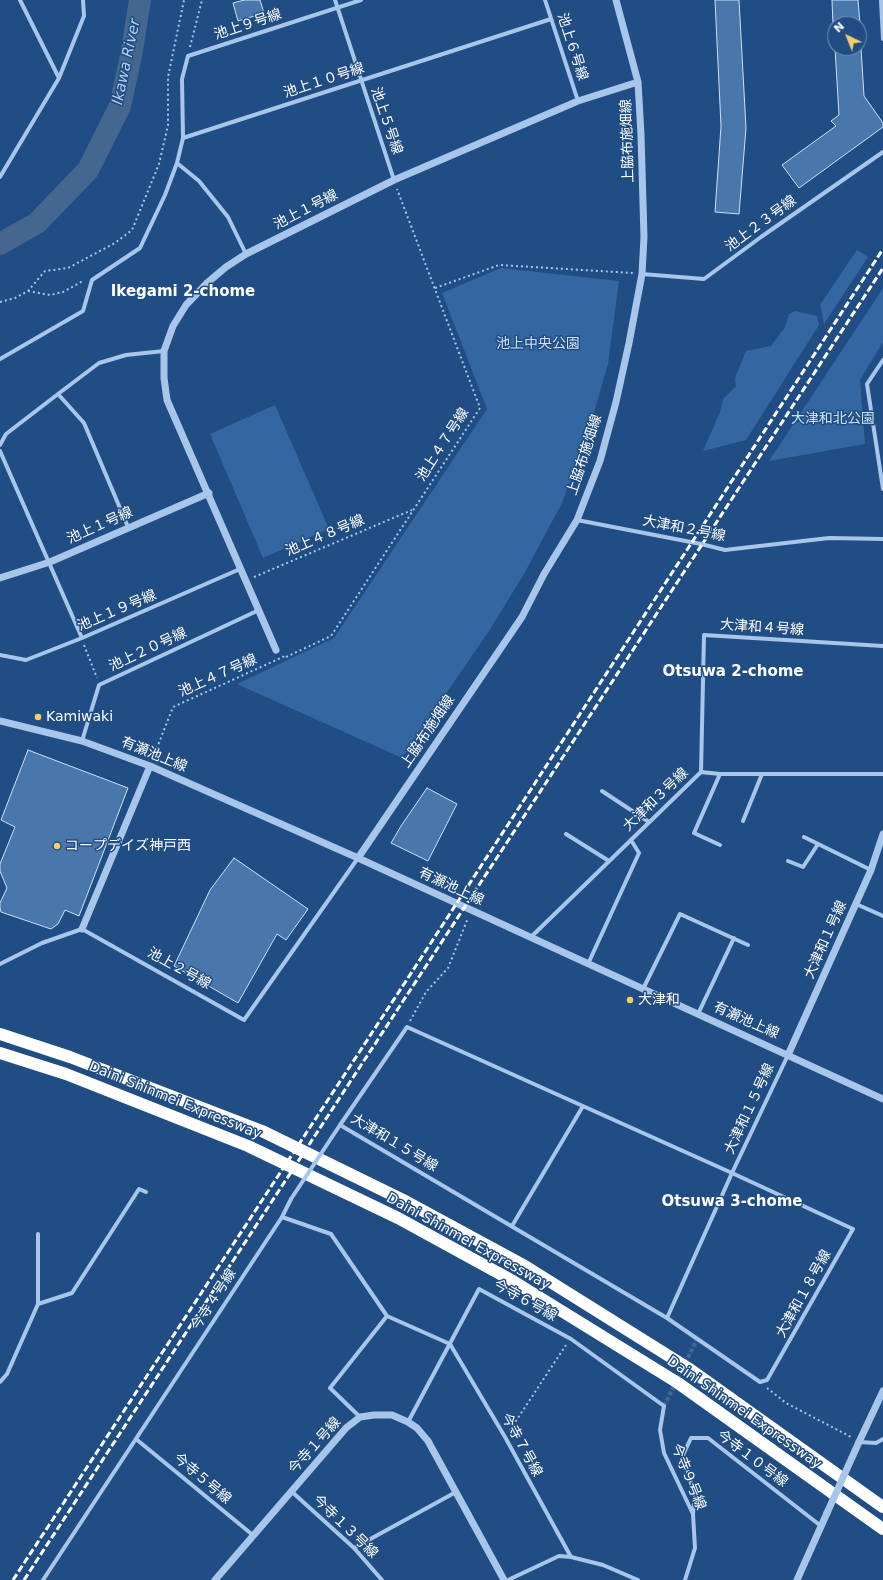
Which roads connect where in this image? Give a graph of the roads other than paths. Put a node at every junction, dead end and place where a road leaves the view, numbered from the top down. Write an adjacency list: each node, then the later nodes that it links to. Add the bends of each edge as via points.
1 (20, 0): 11 (street)
2 (83, 0): 11 (street, via 84,16)
3 (335, 0): 8 (street, 池上５号線)
4 (361, 0): 8 (street, 池上９号線)
5 (545, 0): 9 (street, 池上６号線)
6 (616, 0): 13 (street, 上脇布施畑線)
7 (881, 0): 10 (street)
8 (337, 8): 12 (street, 池上５号線); 15 (street, 池上９号線, via 188,56 182,79)
9 (551, 19): 12 (street, 池上１０号線); 14 (street, 池上６号線)
10 (883, 39)
11 (59, 78): 18 (street)
12 (360, 81): 15 (street, 池上１０号線); 19 (street, 池上５号線)
13 (638, 82): 14 (street, 池上１号線); 21 (street, 上脇布施畑線, via 644,237)
14 (578, 101): 19 (street, 池上１号線)
15 (184, 138): 17 (street)
16 (883, 152): 21 (street, 池上２３号線, via 704,280)
17 (177, 163): 20 (street, via 198,181 228,217); 23 (street, via 140,248 92,280 83,311)
18 (0, 177)
19 (394, 180): 20 (street, 池上１号線)
20 (246, 254): 22 (street, 池上１号線, via 216,275 186,305 173,326)
21 (642, 274): 30 (street, 上脇布施畑線, via 616,402 600,461)
22 (164, 351): 25 (street, via 126,355 99,363); 29 (street, 池上１号線, via 167,400)
23 (0, 359)
24 (883, 360): 28 (street, via 867,384)
25 (58, 394): 26 (street, via 6,434); 31 (street, via 84,423)
26 (0, 445)
27 (0, 451): 33 (street)
28 (883, 489)
29 (209, 494): 31 (street, 池上１号線); 34 (street, 池上１号線)
30 (577, 520): 32 (street, 大津和２号線, via 725,550 829,538); 57 (street, 上脇布施畑線, via 544,574 522,617)
31 (128, 528): 33 (street, 池上１号線)
32 (883, 539)
33 (50, 562): 35 (street, 池上１号線); 37 (street)
34 (240, 569): 36 (street, 池上１号線); 37 (street, 池上１９号線)
35 (0, 578)
36 (259, 610): 39 (street, 池上１号線); 42 (street, 池上２０号線, via 99,685)
37 (82, 638): 40 (street, 池上１９号線, via 26,660)
38 (883, 646): 44 (street, 大津和４号線, via 704,635)
39 (276, 650)
40 (0, 655)
41 (0, 721): 42 (street, 有瀬池上線)
42 (82, 741): 43 (street, 有瀬池上線)
43 (150, 766): 57 (street, 有瀬池上線); 63 (street)
44 (701, 772): 45 (street, 大津和３号線); 50 (street, 大津和３号線)
45 (720, 774): 46 (street, 大津和３号線); 56 (street, via 694,833)
46 (762, 774): 47 (street, 大津和３号線); 49 (street)
47 (883, 774)
48 (602, 791): 50 (street)
49 (743, 821)
50 (649, 822): 54 (street, 大津和３号線)
51 (566, 834): 58 (street)
52 (883, 834): 60 (street, 大津和１号線)
53 (804, 836): 55 (street)
54 (631, 840): 58 (street, 大津和３号線); 68 (street, via 639,853)
55 (818, 844): 59 (street, via 803,868); 60 (street)
56 (720, 845)
57 (358, 858): 63 (street, 池上２号線, via 244,1020); 64 (street, 有瀬池上線)
58 (609, 861): 64 (street, 大津和３号線)
59 (788, 861)
60 (871, 870): 61 (street, 大津和１号線)
61 (856, 904): 62 (street); 73 (street, 大津和１号線)
62 (883, 916)
63 (82, 929): 67 (street, via 42,943)
64 (530, 938): 68 (street, 有瀬池上線)
65 (734, 938): 66 (street); 69 (street, via 680,914); 70 (street)
66 (748, 945)
67 (0, 964)
68 (588, 964): 69 (street, 有瀬池上線)
69 (643, 989): 70 (street, 有瀬池上線)
70 (698, 1014): 73 (street, 有瀬池上線)
71 (0, 1034): 96 (highway, Daini Shinmei Expressway, via 70,1056 262,1131 414,1206 525,1266 688,1368)
72 (0, 1052): 99 (highway, Daini Shinmei Expressway, via 66,1074 248,1146 398,1218 513,1281 678,1383)
73 (788, 1055): 74 (street, 有瀬池上線); 77 (street, 大津和１５号線)
74 (883, 1099)
75 (583, 1106): 76 (street, 大津和１５号線, via 407,1027); 77 (street, 大津和１５号線); 80 (street)
76 (340, 1125): 79 (street, 今寺４号線, bridge); 80 (street, 大津和１５号線)
77 (732, 1174): 84 (street, 大津和１５号線); 84 (street, 大津和１８号線, via 853,1229 767,1380 760,1382)
78 (146, 1192): 82 (street, via 139,1188 72,1293)
79 (282, 1217): 83 (street, via 331,1234); 91 (street, 今寺４号線)
80 (512, 1226): 84 (street, 大津和１５号線)
81 (38, 1234): 82 (street)
82 (38, 1304): 86 (street, via 7,1374)
83 (387, 1316): 85 (street); 89 (street, via 330,1388)
84 (667, 1318)
85 (450, 1344): 88 (street, 今寺６号線, via 479,1289 571,1339); 90 (street, 今寺６号線); 102 (street, 今寺７号線)
86 (0, 1382)
87 (883, 1391): 93 (street)
88 (664, 1406): 97 (street, 今寺９号線, via 660,1430 664,1453)
89 (360, 1417): 90 (street, 今寺１号線, via 392,1415); 94 (street, 今寺１号線, via 346,1428)
90 (408, 1422): 95 (street, 今寺１号線, via 428,1441)
91 (136, 1439): 100 (street, 今寺５号線); 103 (street, 今寺４号線)
92 (883, 1439): 93 (street, via 876,1443)
93 (859, 1442): 98 (street, bridge)
94 (292, 1491): 100 (street, 今寺１号線); 101 (street, 今寺１３号線)
95 (456, 1492): 101 (street); 106 (street, 今寺１号線)
96 (883, 1507)
97 (693, 1514): 98 (street, 今寺１０号線, via 695,1497 683,1455 691,1438 708,1438); 109 (street, 今寺９号線, via 695,1548)
98 (822, 1526): 110 (street)
99 (883, 1530)
100 (254, 1536): 104 (street, 今寺１号線)
101 (354, 1548): 105 (street, 今寺１３号線)
102 (571, 1557): 107 (street, via 558,1556); 108 (street)
103 (42, 1580)
104 (214, 1580)
105 (382, 1580)
106 (504, 1580)
107 (508, 1580)
108 (638, 1580)
109 (685, 1580)
110 (797, 1580)

